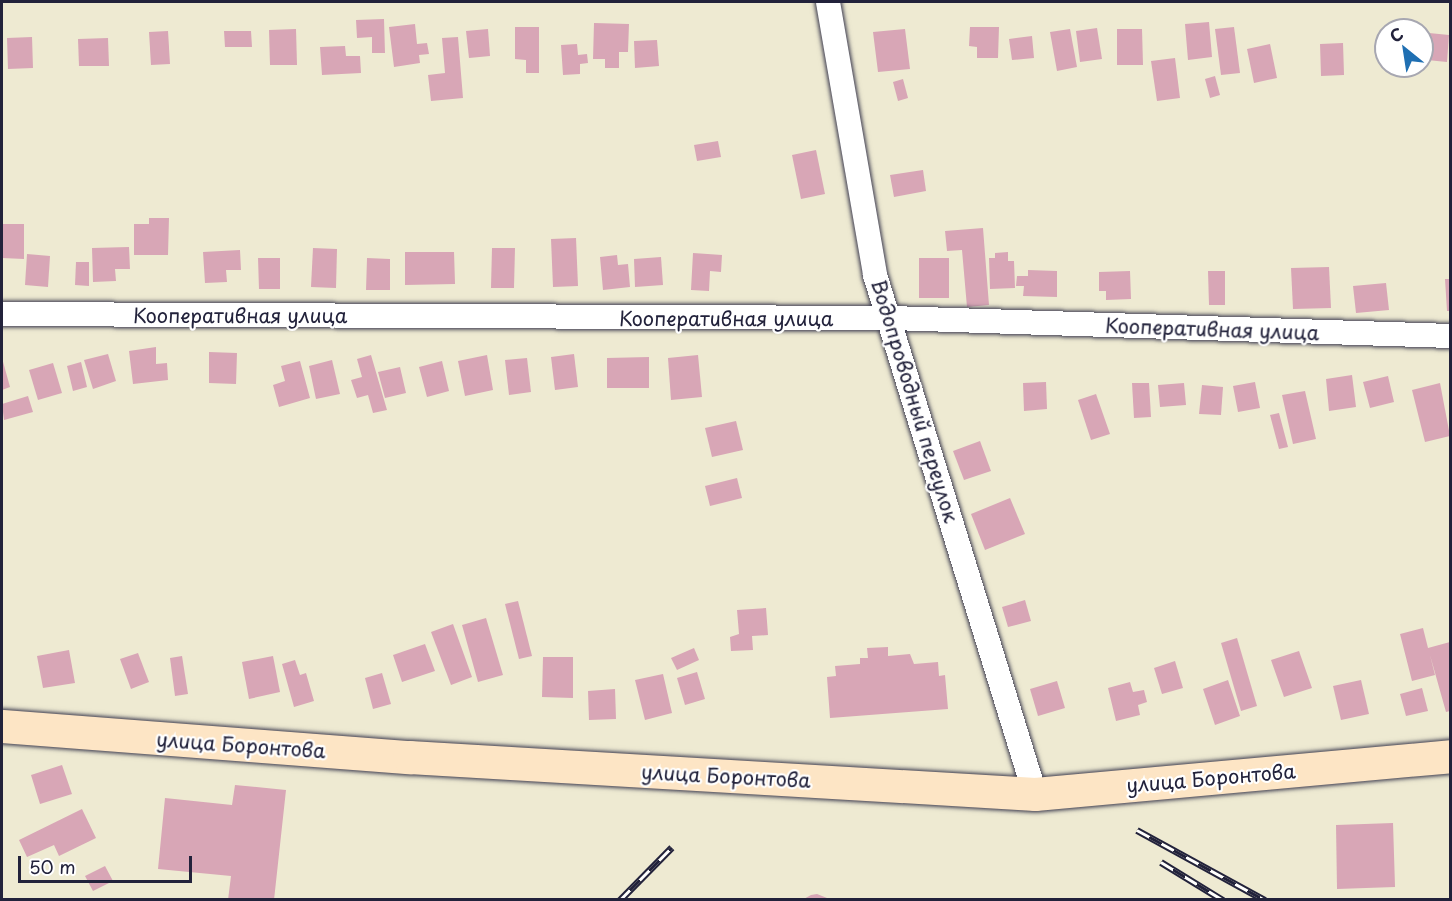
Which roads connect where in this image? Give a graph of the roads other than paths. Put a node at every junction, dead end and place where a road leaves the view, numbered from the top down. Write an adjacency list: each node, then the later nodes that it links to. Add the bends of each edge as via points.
1 (828, 2): 3 (street, Водопроводный переулок, via 875,275)
2 (2, 314): 3 (street, Кооперативная улица)
3 (891, 318): 4 (street, Кооперативная улица); 7 (street, Водопроводный переулок)
4 (1450, 336)
5 (2, 726): 7 (street, улица Боронтова, via 409,758)
6 (1450, 756): 7 (street, улица Боронтова)
7 (1035, 794)

